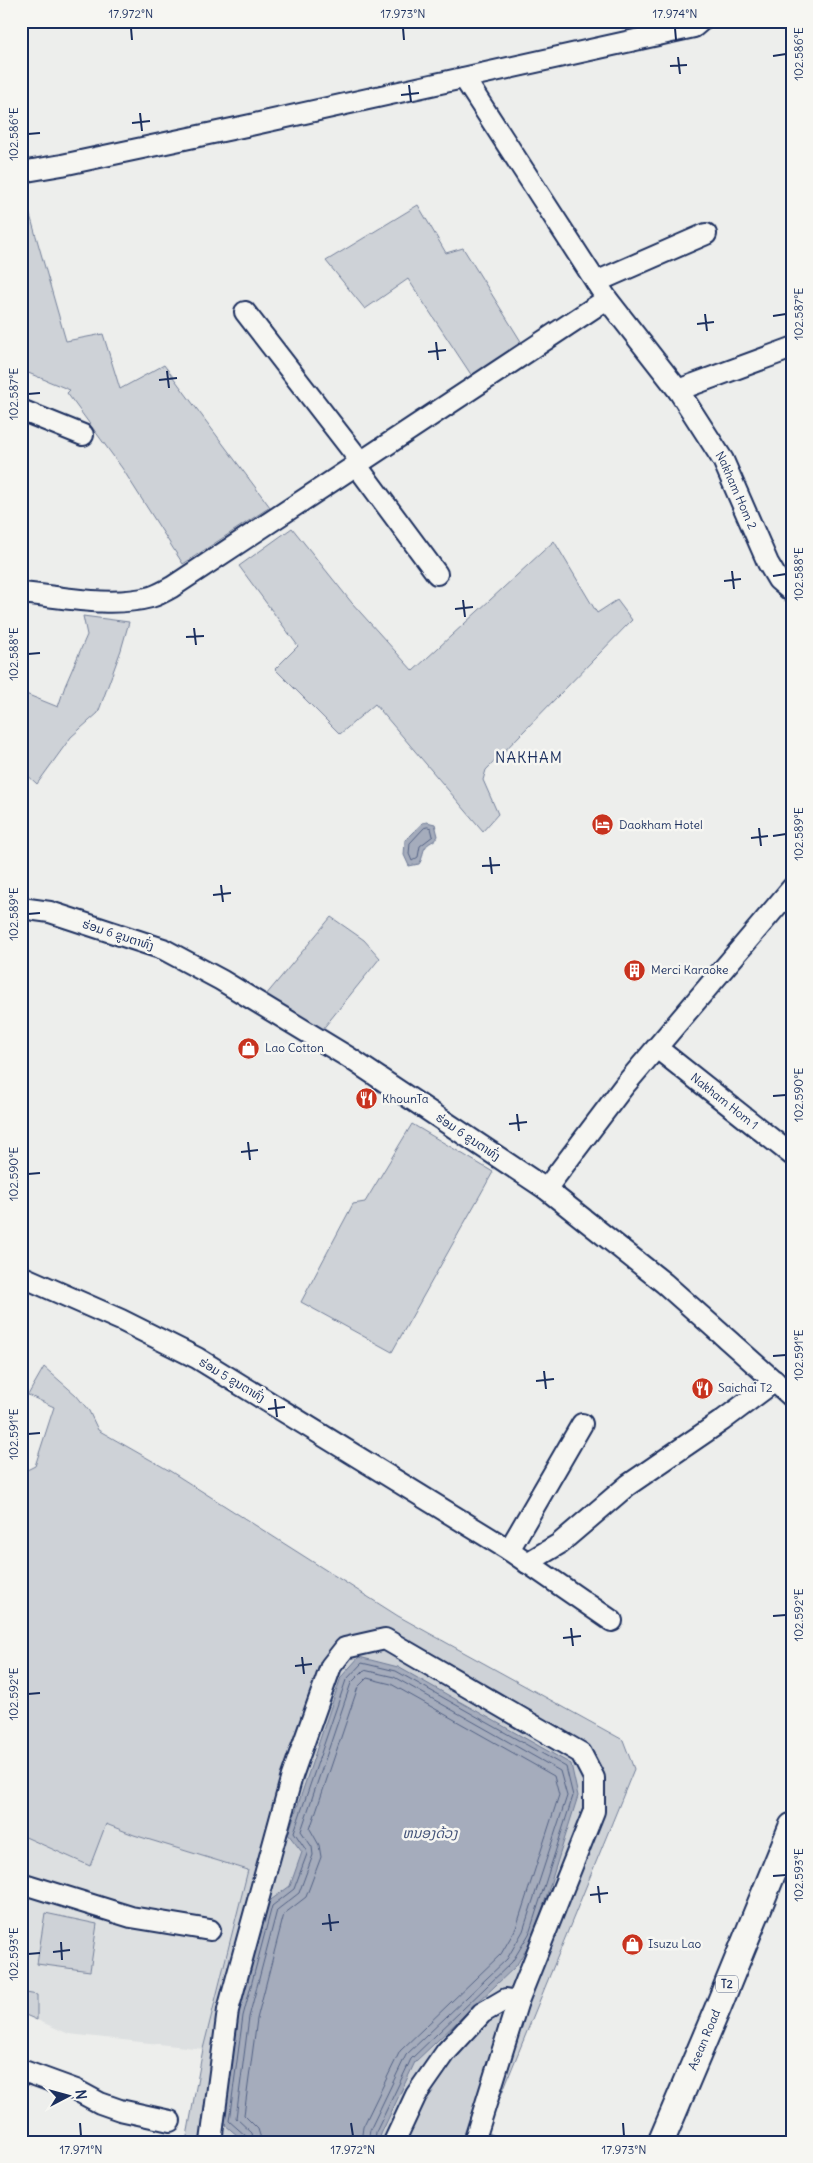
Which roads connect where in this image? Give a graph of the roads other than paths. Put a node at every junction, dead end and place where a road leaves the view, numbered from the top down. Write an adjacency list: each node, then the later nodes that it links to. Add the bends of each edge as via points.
1 (701, 21): 2 (street, via 694,27)
2 (464, 78): 3 (street); 5 (street, Nakham Hom 2)
3 (21, 172)
4 (706, 234): 5 (street)
5 (596, 282): 6 (street, Nakham Hom 2)
6 (607, 299): 9 (street, Nakham Hom 2); 12 (street)
7 (245, 312): 12 (street)
8 (792, 348): 9 (street)
9 (678, 390): 14 (street, Nakham Hom 2, via 723,460 768,564 778,580)
10 (21, 410): 11 (street)
11 (83, 435)
12 (359, 464): 13 (street); 15 (street, via 154,597 110,601)
13 (437, 574)
14 (792, 592)
15 (21, 593)
16 (792, 888): 18 (street)
17 (21, 908): 20 (street, ຮ່ອມ 6 ຂູນຕາທົ່ງ, via 50,912 162,949 221,980 348,1057)
18 (657, 1048): 19 (street, Nakham Hom 1); 20 (street)
19 (792, 1155)
20 (546, 1189): 22 (street, ຮ່ອມ 6 ຂູນຕາທົ່ງ, via 664,1283)
21 (21, 1276): 25 (street, ຮ່ອມ 5 ຂູນຕາທົ່ງ, via 121,1320 196,1358)
22 (775, 1382): 23 (street, ຮ່ອມ 6 ຂູນຕາທົ່ງ); 26 (street, via 628,1485 559,1544)
23 (792, 1397)
24 (582, 1424): 25 (street)
25 (508, 1550): 26 (street, ຮ່ອມ 5 ຂູນຕາທົ່ງ)
26 (527, 1563): 27 (street, ຮ່ອມ 5 ຂູນຕາທົ່ງ)
27 (612, 1621)
28 (792, 1826): 37 (main road, Asean Road / T2)
29 (21, 1883): 30 (street, via 131,1918)
30 (210, 1930)
31 (518, 2001): 34 (street); 35 (street, via 594,1811 594,1778 582,1753 385,1639 345,1648 331,1666 292,1776 228,2010); 36 (street, via 506,1998 482,2013 446,2052 416,2095)
32 (21, 2070): 33 (street, via 76,2090 113,2108)
33 (170, 2121)
34 (477, 2141)
35 (211, 2142)
36 (394, 2142)
37 (661, 2142)

